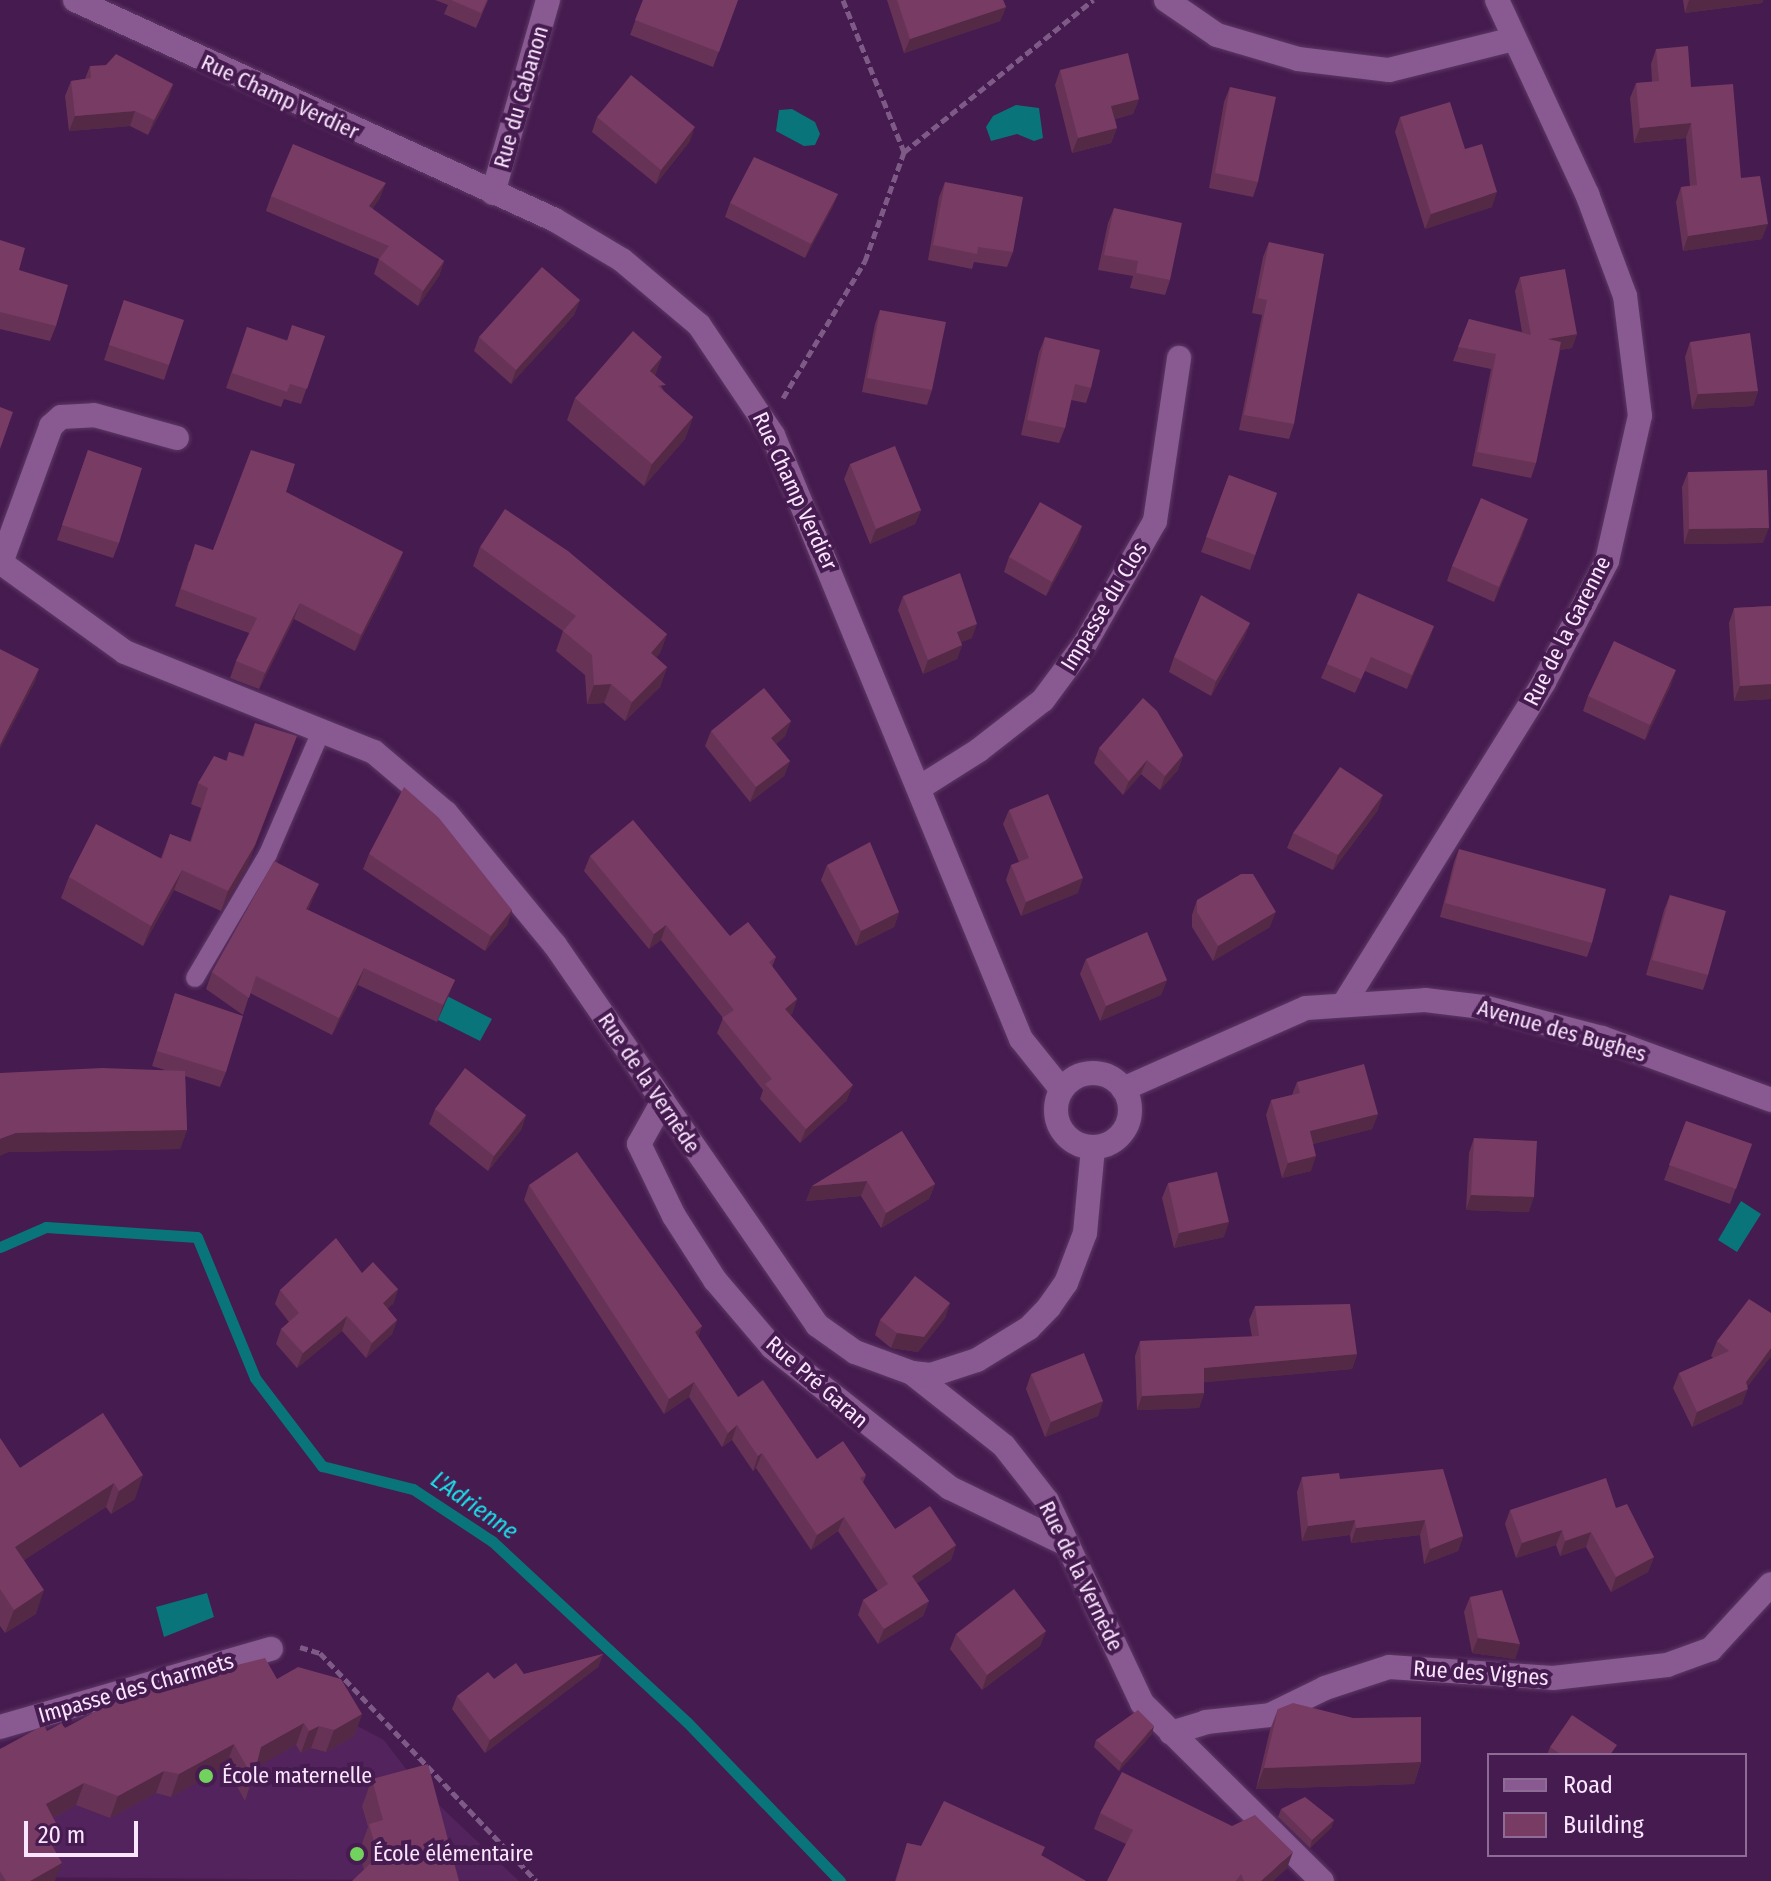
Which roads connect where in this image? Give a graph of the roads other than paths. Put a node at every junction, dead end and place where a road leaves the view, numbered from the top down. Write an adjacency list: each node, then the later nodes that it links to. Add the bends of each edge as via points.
1 (75, 0): 6 (street, Rue Champ Verdier)
2 (548, 0): 6 (street, Rue du Cabanon)
3 (1166, 0): 5 (street, via 1217,35 1298,59 1389,70)
4 (1497, 0): 5 (street, Rue de la Garenne)
5 (1513, 39): 13 (street, Rue de la Garenne, via 1587,194 1625,296 1640,416 1607,561 1544,682)
6 (493, 193): 11 (street, Rue Champ Verdier, via 568,228 660,290 708,336 764,420 802,498)
7 (1179, 358): 11 (street, Impasse du Clos, via 1155,521 1086,642 1043,700)
8 (177, 438): 9 (street, via 94,415 61,417 51,426)
9 (1, 562): 10 (street, Rue de la Vernède, via 125,652)
10 (322, 729): 12 (lane, via 268,854); 17 (street, Rue de la Vernède, via 386,760 476,845 555,945)
11 (919, 788): 15 (street, Rue Champ Verdier, via 1021,1039)
12 (195, 978)
13 (1345, 1002): 14 (street, Avenue des Bughes, via 1286,1014); 16 (street, Avenue des Bughes, via 1425,1000 1483,1007 1602,1038)
14 (1123, 1089): 15 (street, via 1096,1073 1071,1080); 18 (street, via 1131,1106 1126,1129 1108,1145)
15 (1062, 1090): 18 (street, via 1055,1110 1061,1129 1076,1144)
16 (1771, 1100)
17 (663, 1101): 19 (street, Rue de la Vernède, via 817,1325 855,1352); 20 (street, Rue Pré Garan, via 639,1144 674,1216 715,1280 772,1347 950,1488)
18 (1093, 1148): 19 (street, via 1085,1233 1066,1283 1049,1307 1029,1328 977,1360 931,1375)
19 (912, 1373): 20 (street, Rue de la Vernède, via 1004,1446 1047,1501)
20 (1068, 1545): 24 (street, Rue de la Vernède, via 1103,1611 1130,1684)
21 (1771, 1584): 24 (street, Rue des Vignes, via 1711,1649 1667,1665 1553,1678 1389,1667 1325,1688 1270,1715 1206,1722)
22 (271, 1649): 23 (street, Impasse des Charmets)
23 (0, 1727)
24 (1171, 1733): 25 (street, Rue de la Vernède)
25 (1322, 1881)

